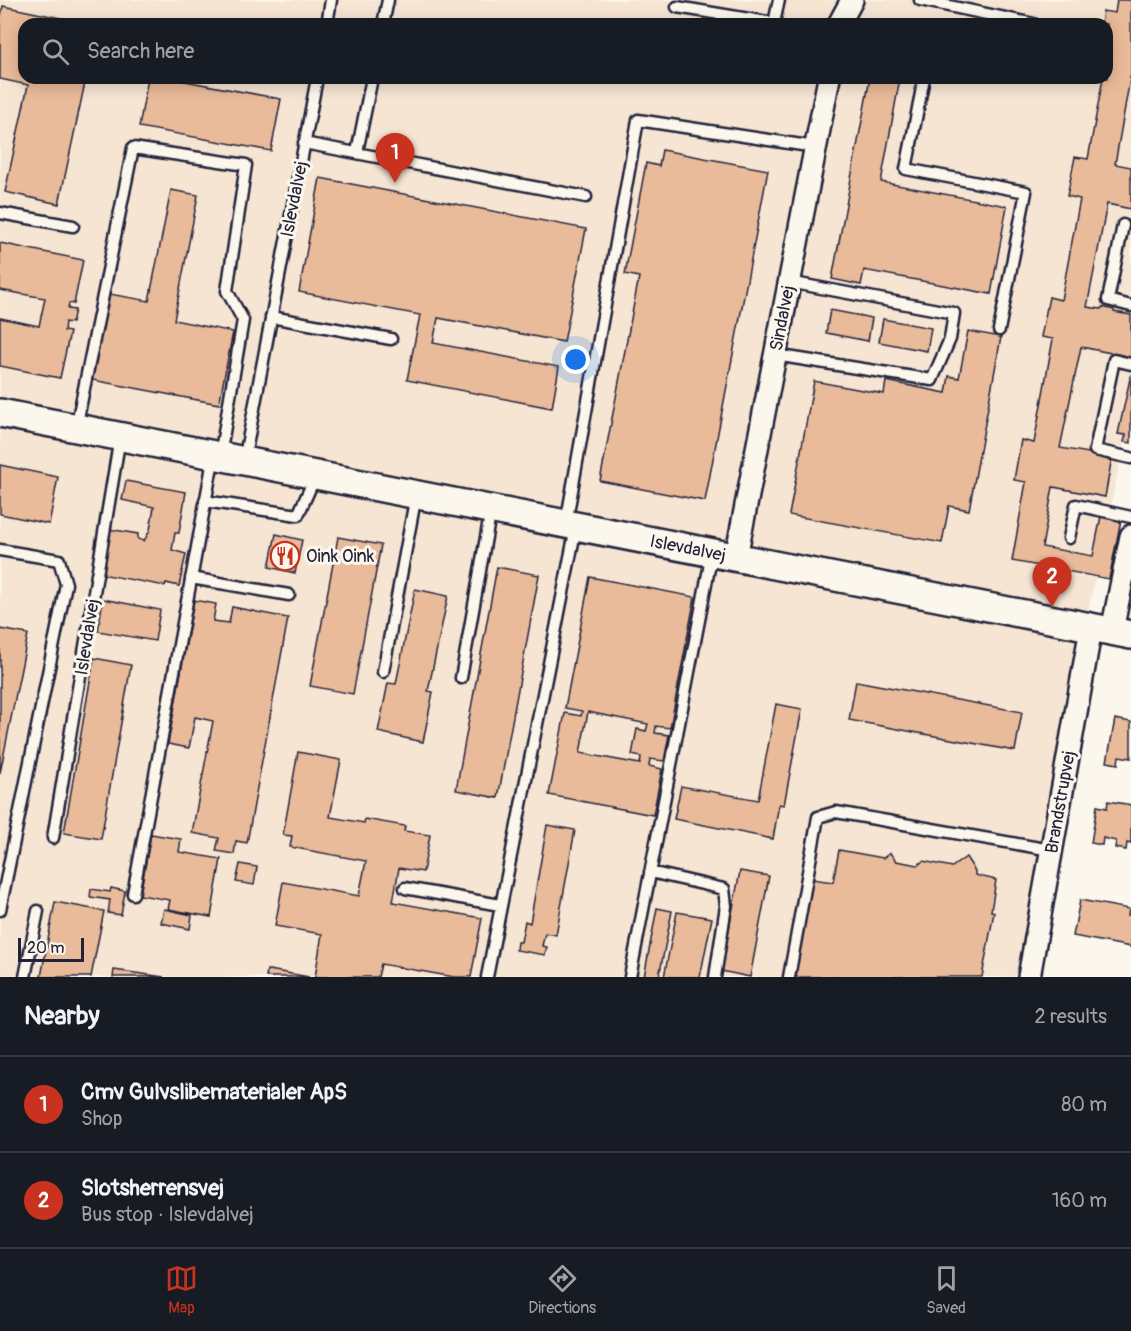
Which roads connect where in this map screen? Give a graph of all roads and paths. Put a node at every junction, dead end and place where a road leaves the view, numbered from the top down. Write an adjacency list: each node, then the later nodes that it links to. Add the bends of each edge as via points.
1 (331, 0): 7 (lane)
2 (387, 0): 8 (lane)
3 (779, 0): 10 (lane)
4 (852, 0): 11 (street)
5 (920, 0): 12 (lane)
6 (677, 8): 9 (lane)
7 (328, 18)
8 (384, 18)
9 (742, 18)
10 (775, 18)
11 (842, 18)
12 (1006, 18)
13 (315, 84): 17 (lane, Islevdalvej)
14 (371, 84): 19 (lane)
15 (828, 84): 18 (street, Sindalvej)
16 (923, 84): 27 (lane, via 906,169 1026,192)
17 (304, 143): 19 (lane); 26 (lane, Islevdalvej)
18 (815, 147): 24 (street, Sindalvej); 41 (lane, via 638,120)
19 (357, 152): 20 (lane)
20 (586, 197)
21 (0, 213): 23 (lane)
22 (1123, 225): 25 (lane, via 1108,300)
23 (73, 226)
24 (789, 282): 29 (street, Sindalvej); 29 (lane, via 954,313 950,339 932,380)
25 (1131, 306)
26 (271, 317): 28 (lane); 34 (lane, Islevdalvej)
27 (999, 330)
28 (391, 339)
29 (775, 355): 45 (street, Sindalvej)
30 (1131, 364): 35 (lane, via 1114,360 1095,450)
31 (0, 413): 32 (street, Islevdalvej)
32 (76, 428): 33 (street, Islevdalvej); 34 (lane, via 133,148 246,165 226,291 243,320)
33 (120, 437): 34 (street, Islevdalvej); 51 (lane, Islevdalvej)
34 (226, 457): 36 (street, Islevdalvej); 38 (lane)
35 (1131, 458)
36 (316, 475): 37 (street, Islevdalvej); 38 (lane, via 298,515)
37 (416, 495): 39 (street, Islevdalvej); 49 (lane)
38 (206, 501): 46 (lane)
39 (491, 509): 41 (street, Islevdalvej); 50 (lane)
40 (1131, 517): 43 (lane, via 1076,505)
41 (571, 525): 45 (street, Islevdalvej); 56 (lane)
42 (1131, 536): 48 (street, Brandstrupvej)
43 (1069, 537)
44 (0, 550): 57 (lane, via 59,560 66,584)
45 (724, 555): 48 (street, Islevdalvej); 53 (lane)
46 (191, 578): 47 (lane); 55 (lane)
47 (289, 595)
48 (1111, 631): 52 (street, Brandstrupvej)
49 (383, 672)
50 (461, 678)
51 (53, 838)
52 (1051, 850): 63 (lane, via 836,812 818,817); 64 (street, Brandstrupvej)
53 (650, 872): 61 (lane); 62 (lane, via 724,889 726,906)
54 (405, 888): 56 (lane)
55 (133, 894)
56 (500, 905): 60 (lane)
57 (0, 910)
58 (38, 911): 59 (lane)
59 (25, 977)
60 (487, 977)
61 (630, 977)
62 (715, 977)
63 (789, 977)
64 (1029, 977)

